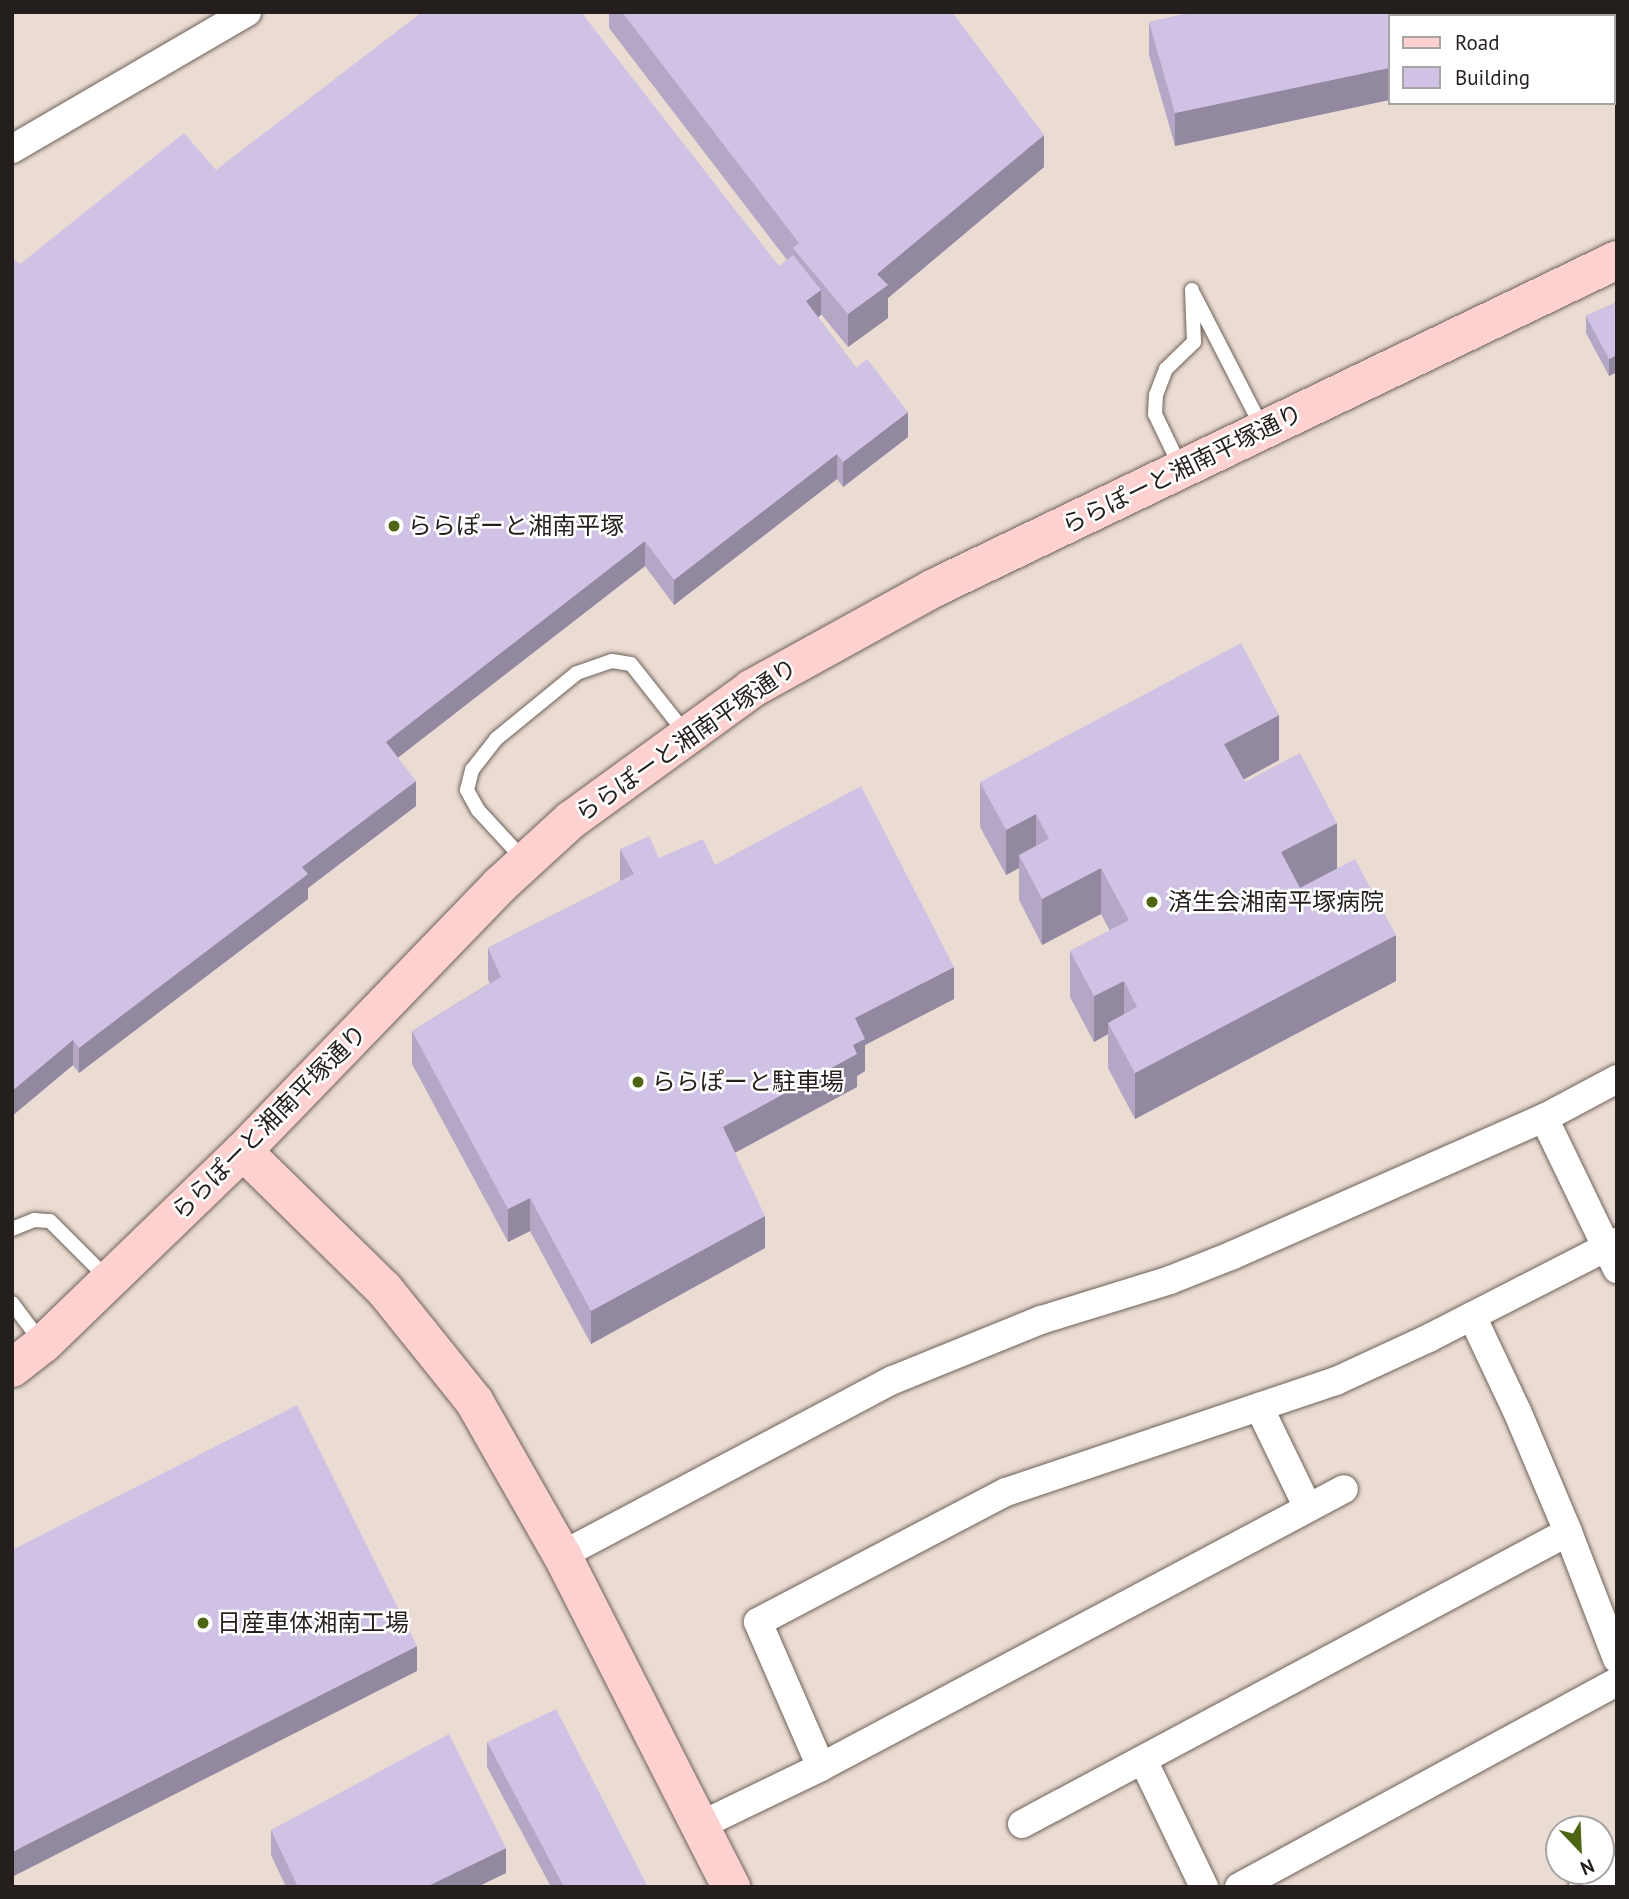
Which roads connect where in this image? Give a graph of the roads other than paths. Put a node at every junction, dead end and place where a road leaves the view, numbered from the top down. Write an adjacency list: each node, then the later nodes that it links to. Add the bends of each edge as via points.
1 (229, 17): 2 (street)
2 (12, 149)
3 (1617, 260): 4 (street, ららぽーと湘南平塚通り)
4 (1264, 430): 5 (street, ららぽーと湘南平塚通り); 5 (lane, via 1192,290 1194,342 1166,369 1156,395 1155,414)
5 (1181, 470): 6 (street, ららぽーと湘南平塚通り, via 839,638 751,689)
6 (686, 734): 7 (street, ららぽーと湘南平塚通り, via 571,820); 7 (lane, via 631,664 612,661 577,673 496,739 472,771 467,790 478,810)
7 (526, 862): 10 (street, ららぽーと湘南平塚通り)
8 (1617, 1079): 9 (street)
9 (1544, 1118): 12 (street); 22 (street, via 1221,1260 1041,1320 893,1381)
10 (243, 1151): 13 (street, ららぽーと湘南平塚通り); 22 (street, via 384,1289 474,1401)
11 (12, 1229): 13 (lane, via 34,1220 50,1221)
12 (1614, 1252): 15 (street)
13 (110, 1281): 16 (street, ららぽーと湘南平塚通り)
14 (12, 1303): 16 (lane)
15 (1472, 1317): 18 (street, via 1336,1381); 21 (street)
16 (43, 1344): 17 (street, ららぽーと湘南平塚通り)
17 (12, 1368)
18 (1259, 1407): 20 (street); 26 (street, via 1006,1492 758,1622)
19 (1344, 1489): 20 (street)
20 (1308, 1508): 26 (street)
21 (1568, 1532): 23 (street); 25 (street)
22 (562, 1555): 28 (street)
23 (1617, 1659)
24 (1617, 1682): 32 (street)
25 (1143, 1760): 27 (street); 31 (street)
26 (821, 1767): 28 (street)
27 (1022, 1824)
28 (699, 1826): 30 (street)
29 (1617, 1869): 33 (street)
30 (731, 1887)
31 (1204, 1887)
32 (1239, 1887)
33 (1583, 1887)

